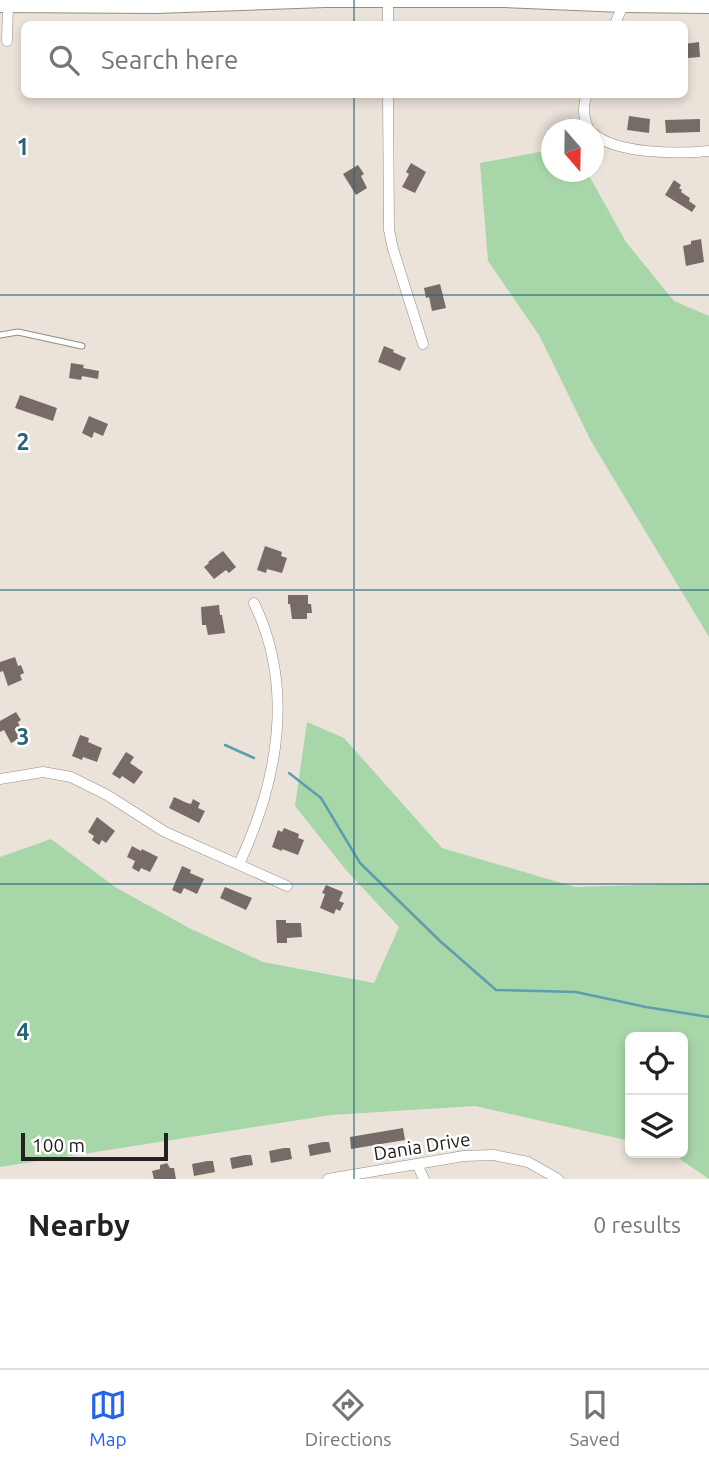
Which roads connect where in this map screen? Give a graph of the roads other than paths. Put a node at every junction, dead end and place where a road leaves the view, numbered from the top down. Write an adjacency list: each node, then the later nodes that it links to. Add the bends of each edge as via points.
1 (502, 0): 2 (main road); 4 (main road)
2 (388, 1): 3 (main road); 6 (street)
3 (4, 5): 8 (street)
4 (623, 5): 5 (main road); 7 (street)
5 (709, 6)
6 (388, 21)
7 (616, 21)
8 (8, 41)
9 (388, 98): 15 (street, via 389,230)
10 (586, 98): 11 (street)
11 (584, 119)
12 (604, 141): 13 (street, via 631,149)
13 (709, 151)
14 (0, 335): 16 (lane, via 18,332)
15 (422, 344)
16 (82, 346)
17 (254, 603): 19 (street, via 263,621 273,667 278,726 265,797)
18 (0, 779): 19 (street, via 43,772 71,777 107,794 165,832)
19 (239, 863): 20 (street)
20 (287, 886)
21 (418, 1164): 22 (street, Dania Drive); 23 (street); 24 (street, Dania Drive, via 494,1154 528,1162)
22 (328, 1179)
23 (424, 1179)
24 (558, 1179)

